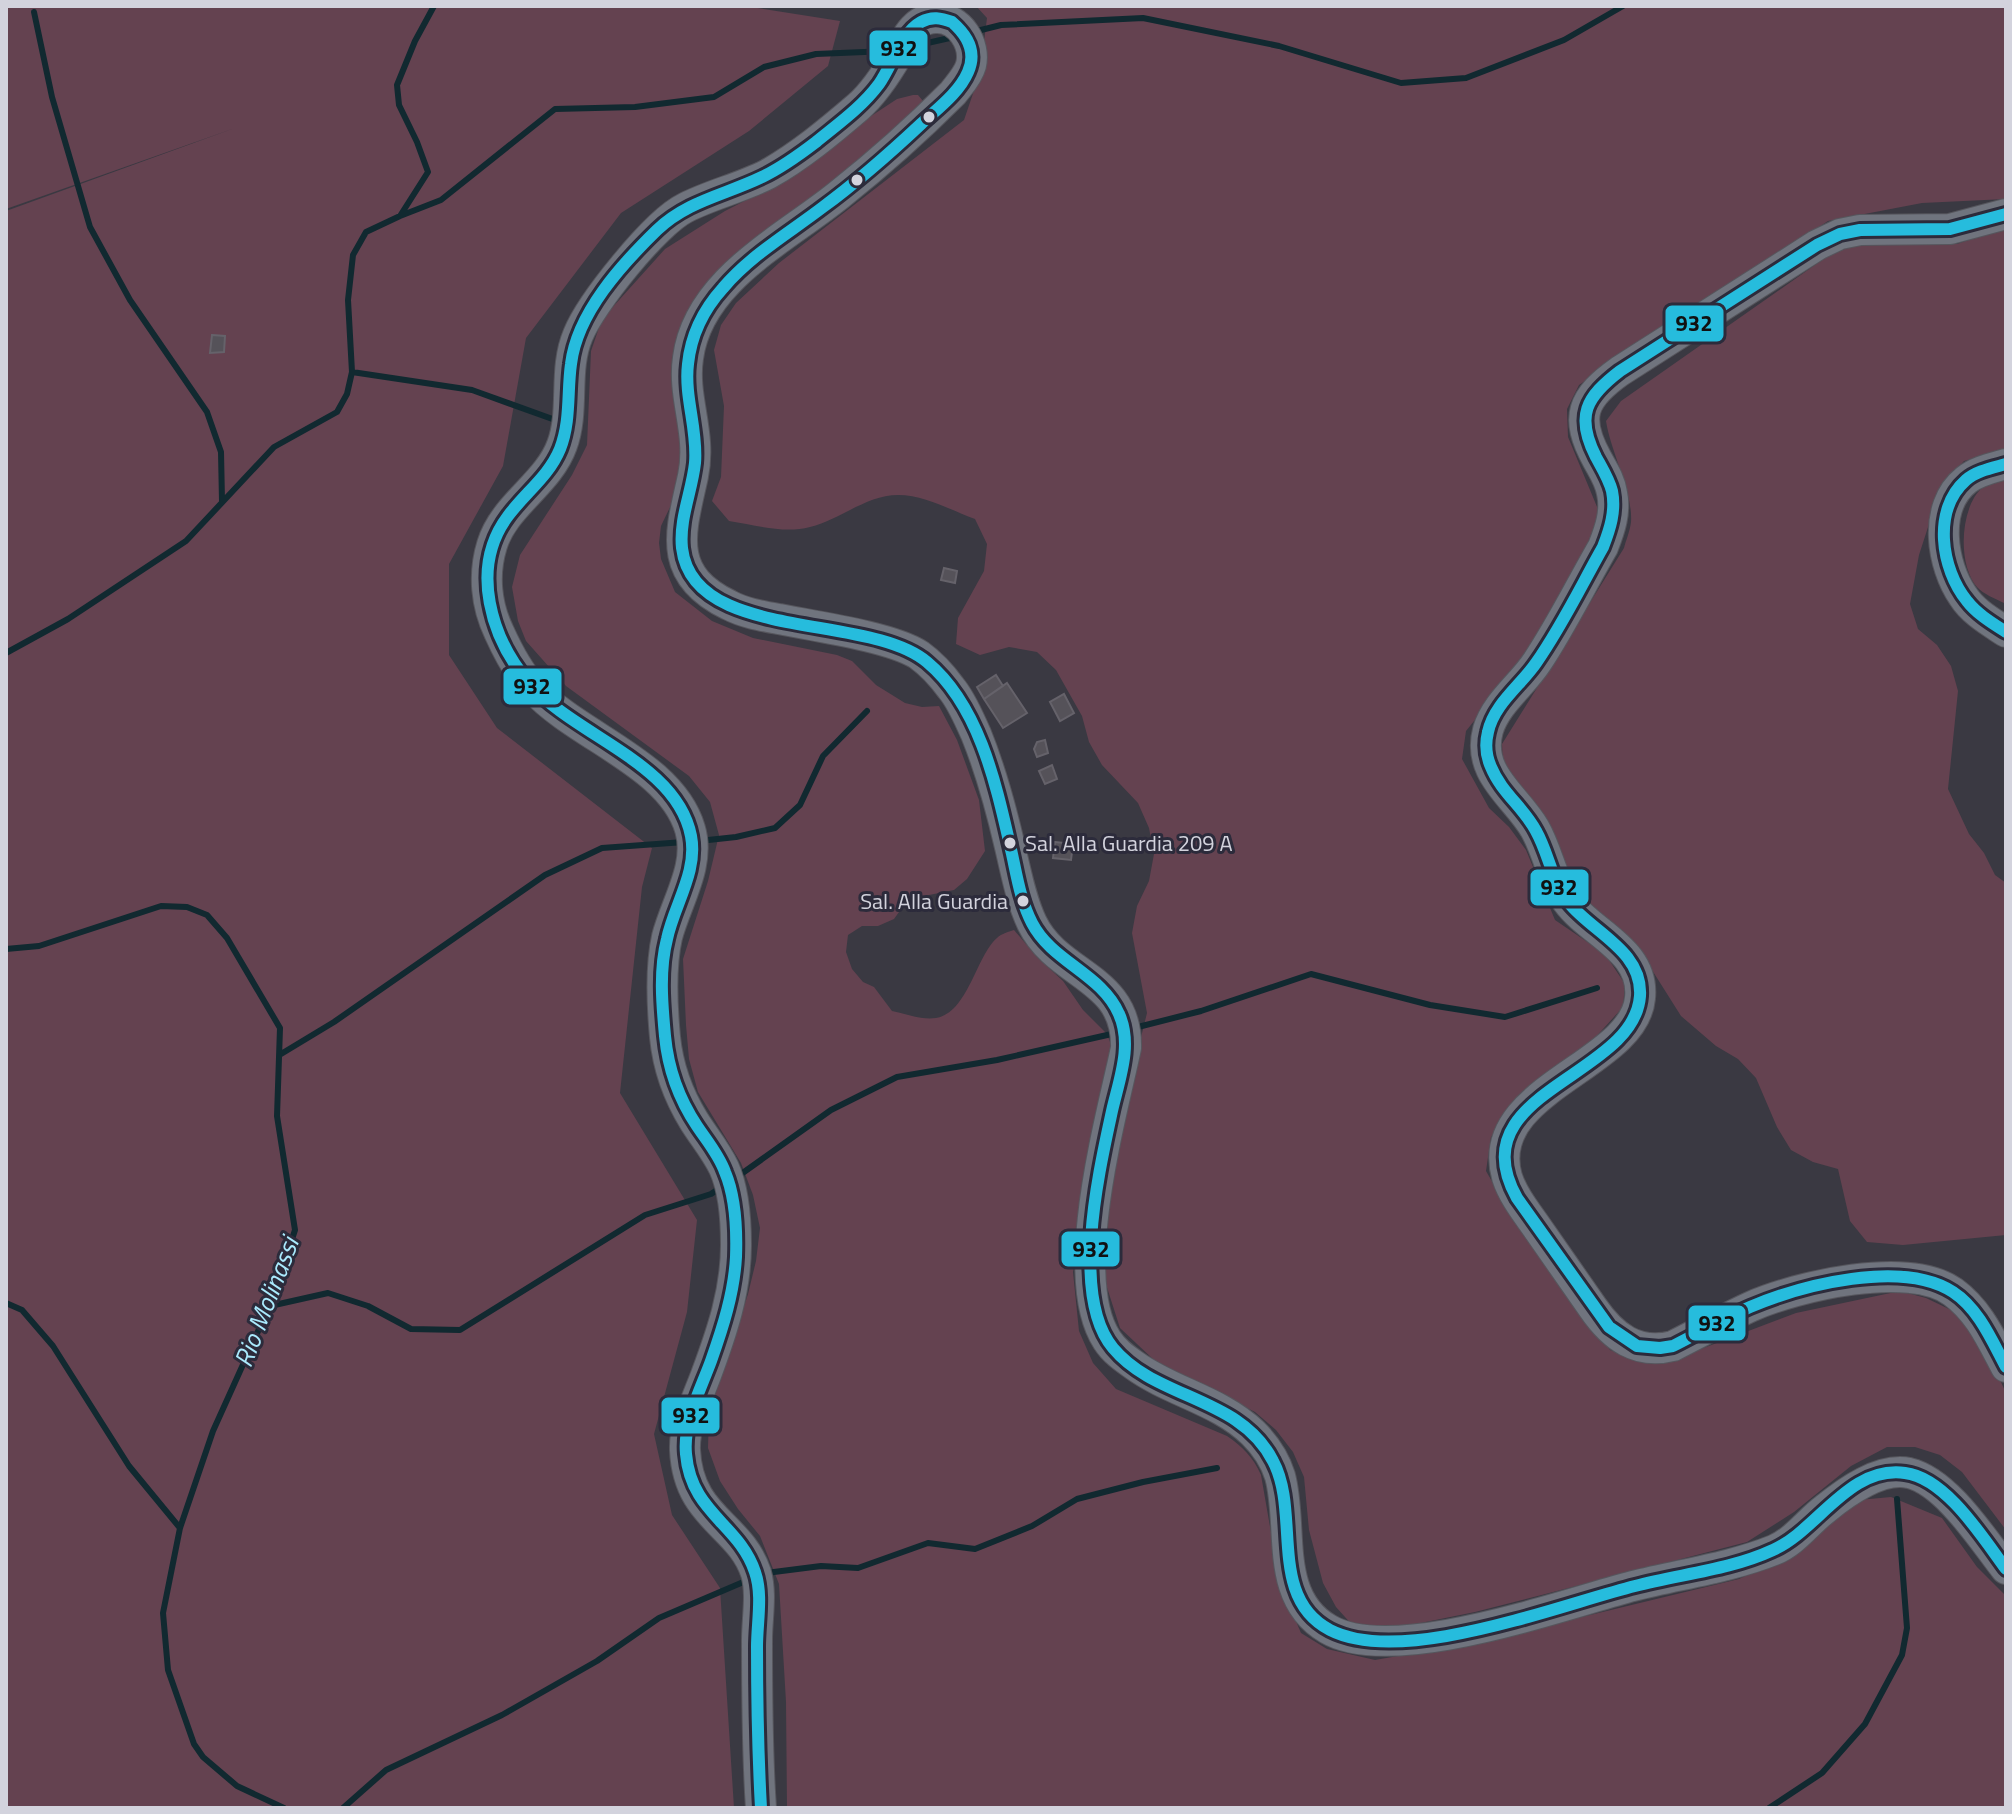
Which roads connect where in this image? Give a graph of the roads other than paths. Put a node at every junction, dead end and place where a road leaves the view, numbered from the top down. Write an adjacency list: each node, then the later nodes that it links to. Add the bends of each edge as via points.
1 (2006, 214): 4 (main road, via 1950,229 1840,234 1601,384 1585,408 1583,424 1612,489 1614,515 1608,534 1537,663 1495,713 1485,745 1495,780 1535,829 1567,900 1629,957 1640,983 1641,997 1631,1021 1521,1116 1505,1154 1508,1179 1519,1202 1602,1322 1635,1347 1659,1349 1795,1290 1912,1276 1950,1290 1967,1305)
2 (2006, 464): 3 (main road, via 1965,481 1944,526 1947,563 1964,598)
3 (2006, 632)
4 (2006, 1367)
5 (2006, 1569): 6 (main road, via 1945,1495 1908,1473 1889,1473 1826,1508 1778,1548 1734,1563 1452,1634 1384,1640 1348,1637 1315,1618 1295,1587 1280,1478 1258,1438 1219,1409 1137,1368 1107,1340 1095,1310 1091,1245 1097,1183 1127,1031 1114,1000 1046,943 1033,925 994,781 967,715 953,689 919,655 897,645 731,607 698,583 681,548 697,435 688,358 706,307 756,257 841,194 966,77 972,47 958,26 935,17 910,33 864,102 800,153 742,187 683,209 648,239 580,328 571,353 563,443 499,526 487,564 495,624 533,689 658,780 690,829 688,876 666,942 665,1036 679,1095 727,1174 736,1246 731,1303 691,1415 685,1454 702,1506 748,1557 759,1588)
6 (761, 1808)

